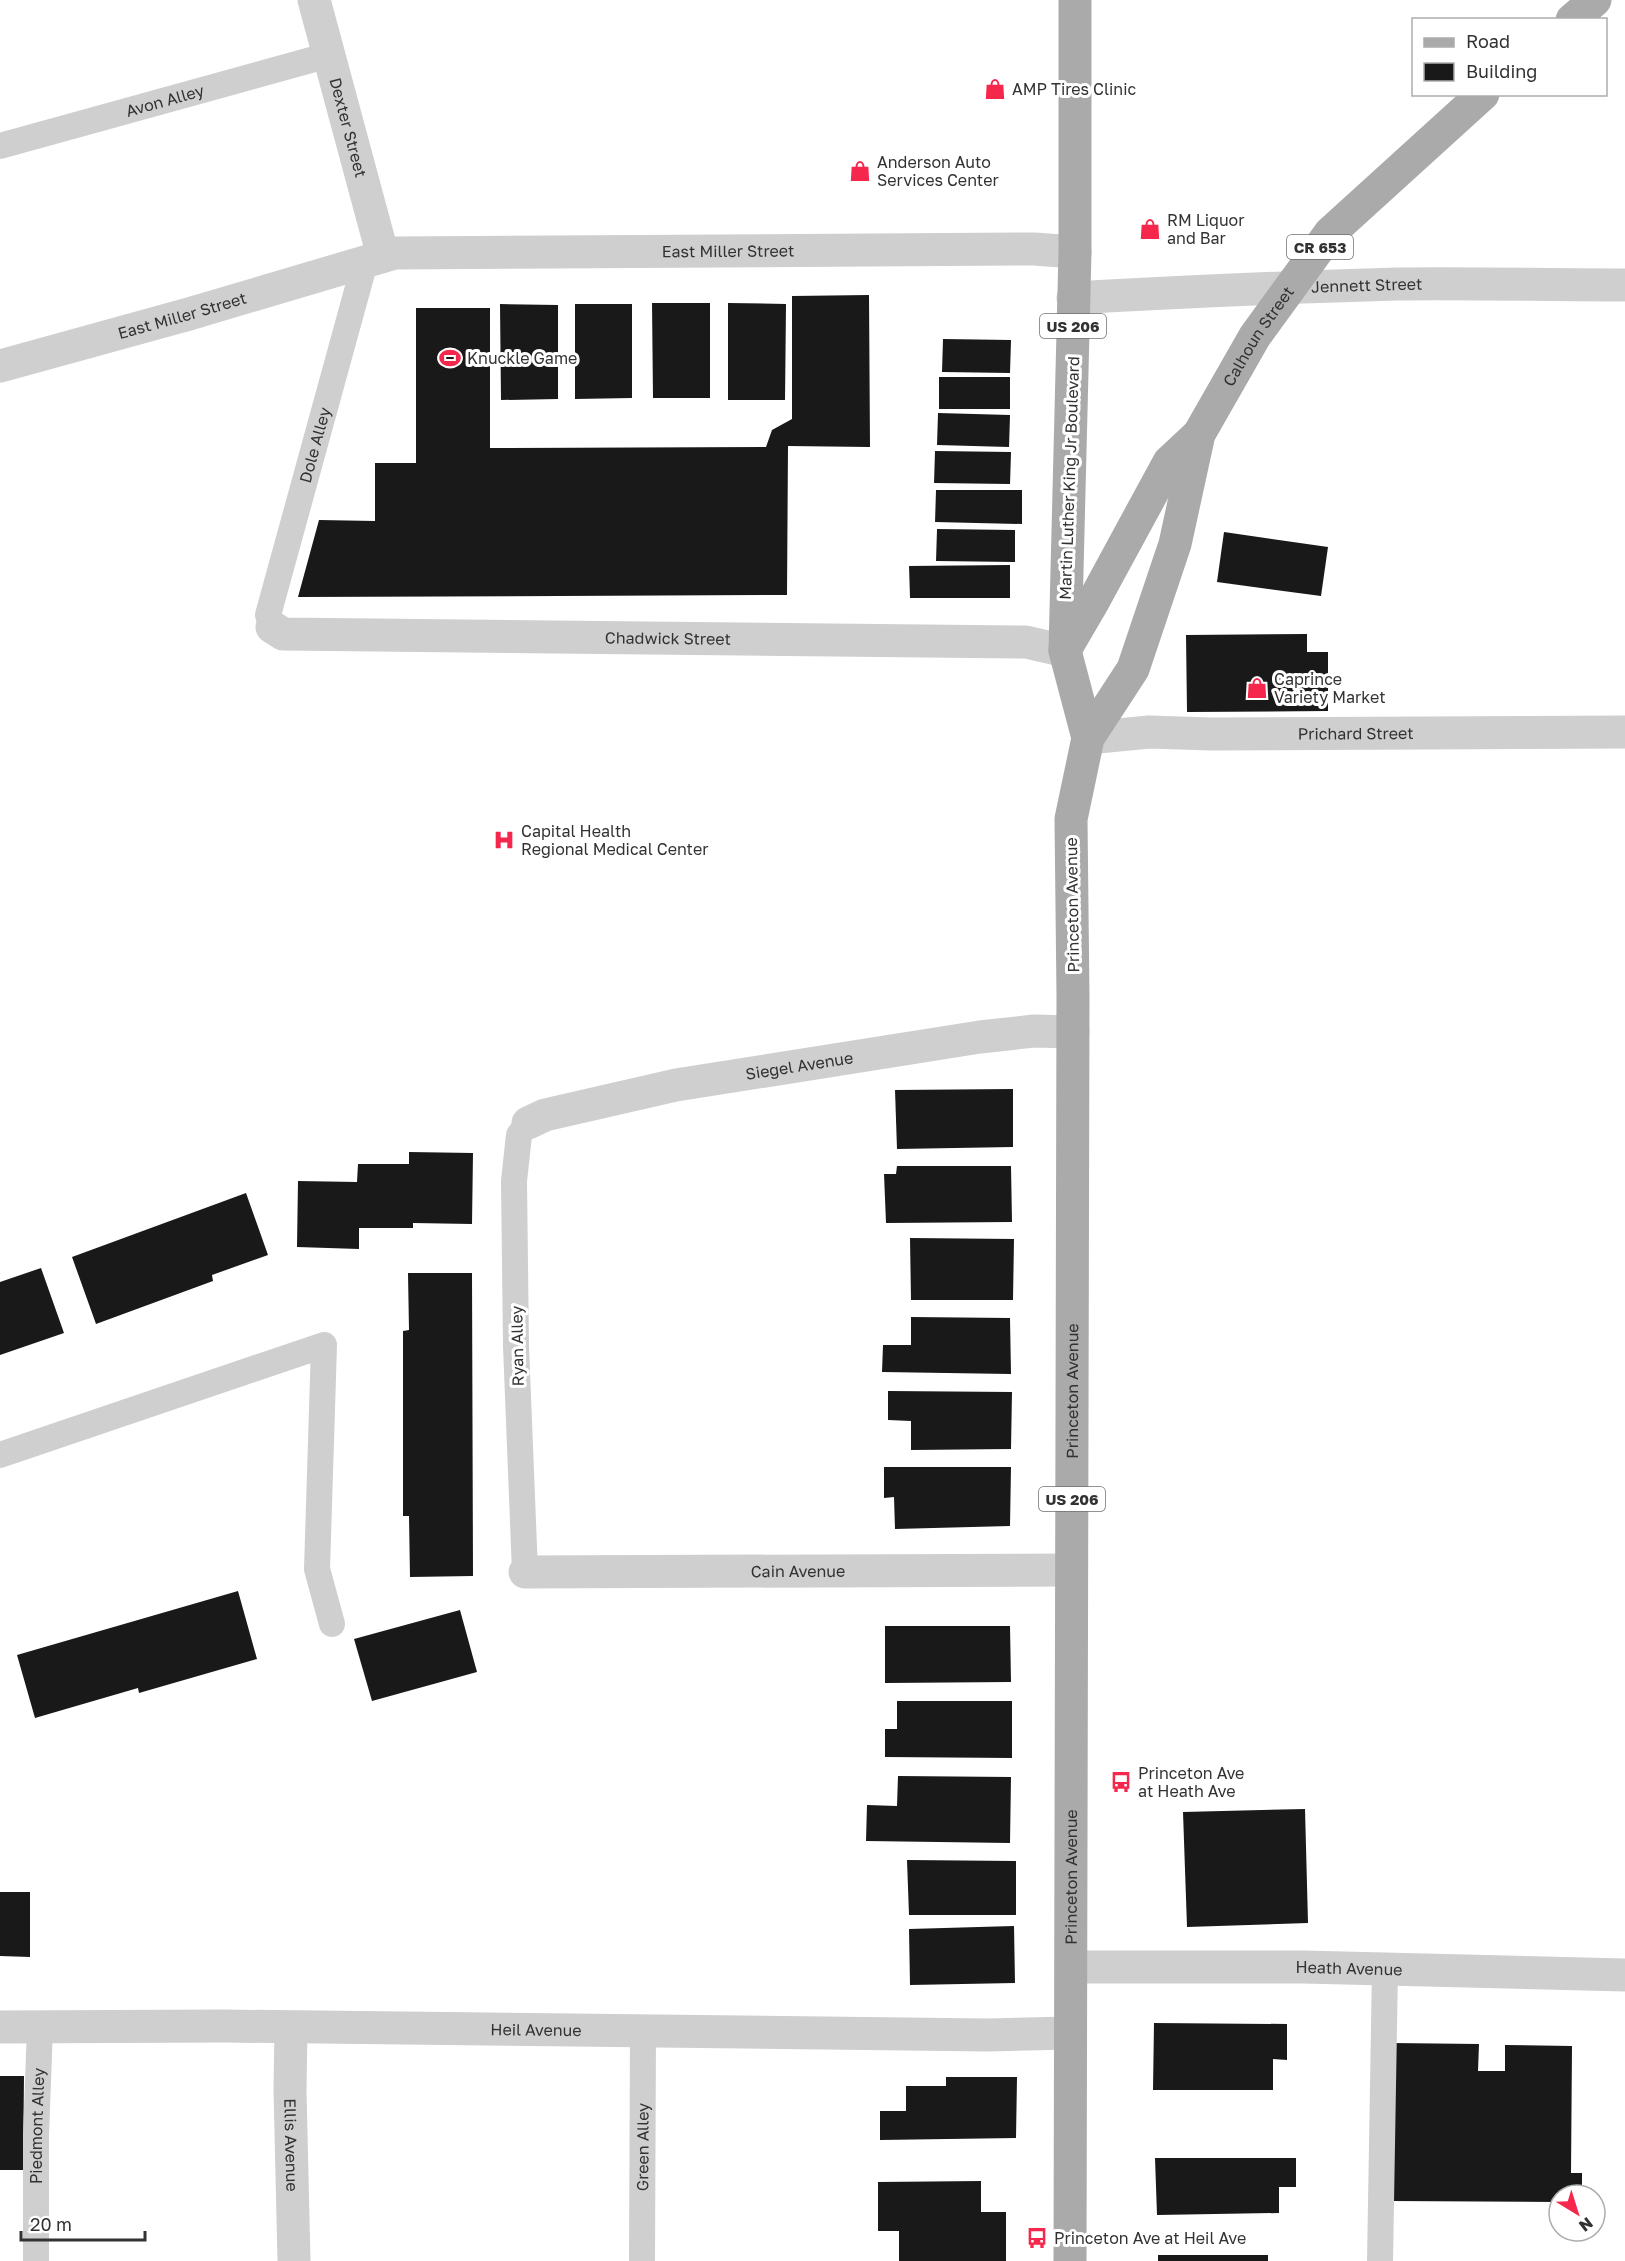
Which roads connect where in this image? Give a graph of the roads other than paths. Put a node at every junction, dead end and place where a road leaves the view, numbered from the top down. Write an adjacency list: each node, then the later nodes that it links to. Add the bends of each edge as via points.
1 (314, 0): 5 (street, Dexter Street)
2 (1075, 0): 8 (main road, Martin Luther King Jr Boulevard / US 206)
3 (1595, 0): 4 (main road)
4 (1574, 18)
5 (329, 55): 7 (lane, Avon Alley); 9 (street, Dexter Street)
6 (1481, 96): 11 (main road, Calhoun Street / CR 653, via 1330,233)
7 (0, 146)
8 (1075, 252): 9 (street, East Miller Street, via 407,252); 12 (main road, Martin Luther King Jr Boulevard / US 206)
9 (374, 259): 13 (street, East Miller Street); 15 (lane, Dole Alley, via 268,615)
10 (1625, 285): 11 (street, Jennett Street, via 1399,284)
11 (1290, 288): 12 (street, Jennett Street); 14 (main road, Calhoun Street / CR 653, via 1255,336)
12 (1073, 298): 16 (main road, Martin Luther King Jr Boulevard / US 206)
13 (0, 366)
14 (1199, 434): 16 (main road, Calhoun Street / CR 653, via 1169,462); 18 (main road, Calhoun Street / CR 653, via 1175,543 1133,669)
15 (272, 627): 16 (street, Chadwick Street, via 283,634 1026,642)
16 (1065, 651): 18 (main road, Martin Luther King Jr Boulevard / US 206)
17 (1625, 732): 18 (street, Prichard Street, via 1149,732)
18 (1088, 738): 19 (main road, Princeton Avenue / US 206, via 1071,819)
19 (1073, 1032): 20 (street, Siegel Avenue, via 1034,1031 980,1037 676,1085 545,1115); 22 (main road, Princeton Avenue / US 206)
20 (528, 1123): 23 (lane, Ryan Alley, via 519,1135 514,1181)
21 (0, 1455): 24 (lane, via 324,1345 317,1569)
22 (1071, 1570): 23 (street, Cain Avenue); 25 (main road, Princeton Avenue / US 206)
23 (525, 1572)
24 (332, 1624)
25 (1071, 1967): 26 (street, Heath Avenue); 32 (main road, Princeton Avenue / US 206)
26 (1385, 1969): 27 (street, Heath Avenue); 37 (lane)
27 (1625, 1975)
28 (0, 2027): 29 (street, Heil Avenue)
29 (39, 2027): 30 (street, Heil Avenue); 34 (lane, Piedmont Alley)
30 (291, 2028): 31 (street, Heil Avenue); 35 (street, Ellis Avenue)
31 (643, 2032): 32 (street, Heil Avenue); 33 (lane, Green Alley)
32 (1070, 2033): 36 (main road, Princeton Avenue / US 206)
33 (646, 2260)
34 (36, 2261)
35 (294, 2261)
36 (1070, 2261)
37 (1380, 2261)

